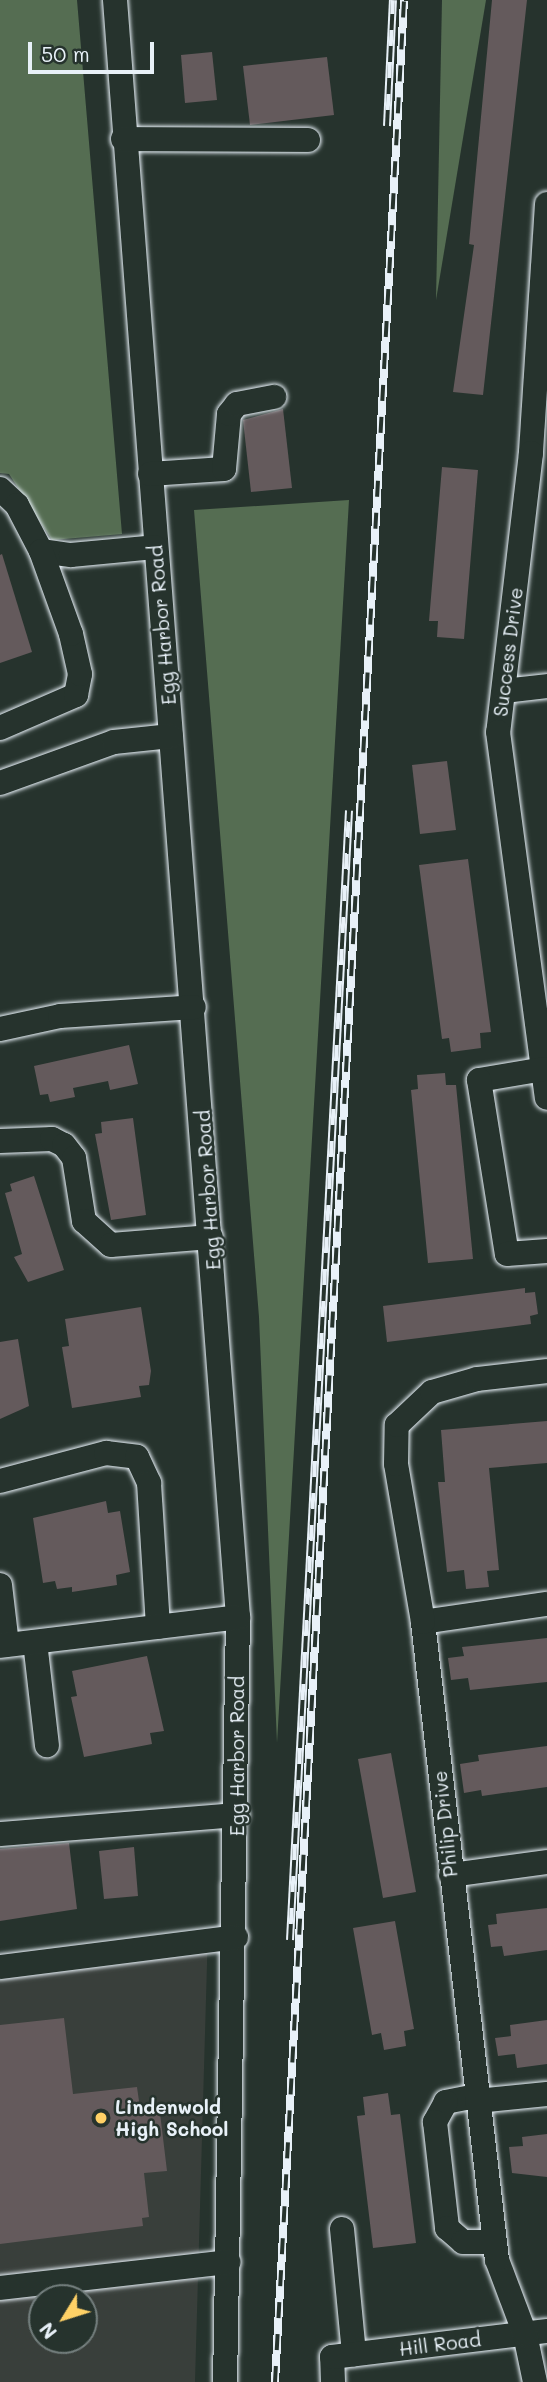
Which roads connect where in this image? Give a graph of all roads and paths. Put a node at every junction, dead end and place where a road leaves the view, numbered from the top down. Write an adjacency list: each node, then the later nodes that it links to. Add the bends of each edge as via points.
1 (115, 0): 2 (street, Egg Harbor Road)
2 (123, 139): 3 (street); 7 (street, Egg Harbor Road)
3 (308, 140)
4 (547, 204): 6 (street, Success Drive)
5 (274, 397): 7 (street, via 237,404 229,414 224,469)
6 (539, 451): 12 (street, Success Drive)
7 (150, 474): 9 (street, Egg Harbor Road)
8 (0, 489): 10 (street, via 17,505)
9 (155, 547): 10 (street, via 71,555); 14 (street, Egg Harbor Road)
10 (40, 551): 13 (street, via 71,634 80,674 76,695)
11 (547, 686): 12 (street)
12 (504, 691): 16 (street, Success Drive, via 498,732)
13 (0, 727)
14 (171, 736): 15 (street, via 114,741); 17 (street, Egg Harbor Road)
15 (0, 783)
16 (536, 929): 19 (street, Success Drive)
17 (194, 1007): 18 (street, via 60,1016); 22 (street, Egg Harbor Road)
18 (0, 1029)
19 (544, 1069): 20 (street, Success Drive); 23 (street, via 479,1080 507,1254)
20 (547, 1098)
21 (0, 1141): 22 (street, via 52,1139 64,1144 74,1158 84,1221 111,1245)
22 (211, 1237): 28 (street, Egg Harbor Road)
23 (547, 1251)
24 (547, 1371): 29 (street, Philip Drive, via 477,1379 432,1392 397,1425 397,1464)
25 (0, 1481): 30 (street, via 106,1453 138,1457 149,1483)
26 (0, 1585): 32 (street)
27 (547, 1604): 29 (street)
28 (238, 1617): 30 (street); 34 (street, Egg Harbor Road)
29 (423, 1622): 37 (street, Philip Drive)
30 (158, 1627): 31 (street)
31 (35, 1642): 32 (street); 33 (street)
32 (3, 1646)
33 (47, 1745)
34 (237, 1815): 35 (street); 38 (street, Egg Harbor Road)
35 (0, 1834)
36 (547, 1862): 37 (street)
37 (451, 1875): 41 (street, Philip Drive)
38 (236, 1937): 39 (street); 44 (street, Egg Harbor Road)
39 (0, 1967)
40 (547, 2094): 41 (street)
41 (477, 2099): 43 (street, Philip Drive); 43 (street, via 446,2102 435,2122 447,2228 463,2242)
42 (342, 2229): 47 (street)
43 (495, 2242): 46 (street, Philip Drive)
44 (229, 2262): 45 (street); 48 (street, Egg Harbor Road)
45 (0, 2288)
46 (536, 2332): 47 (street, Hill Road); 50 (street, Philip Drive)
47 (343, 2356): 49 (street)
48 (225, 2382)
49 (333, 2382)
50 (535, 2382)

